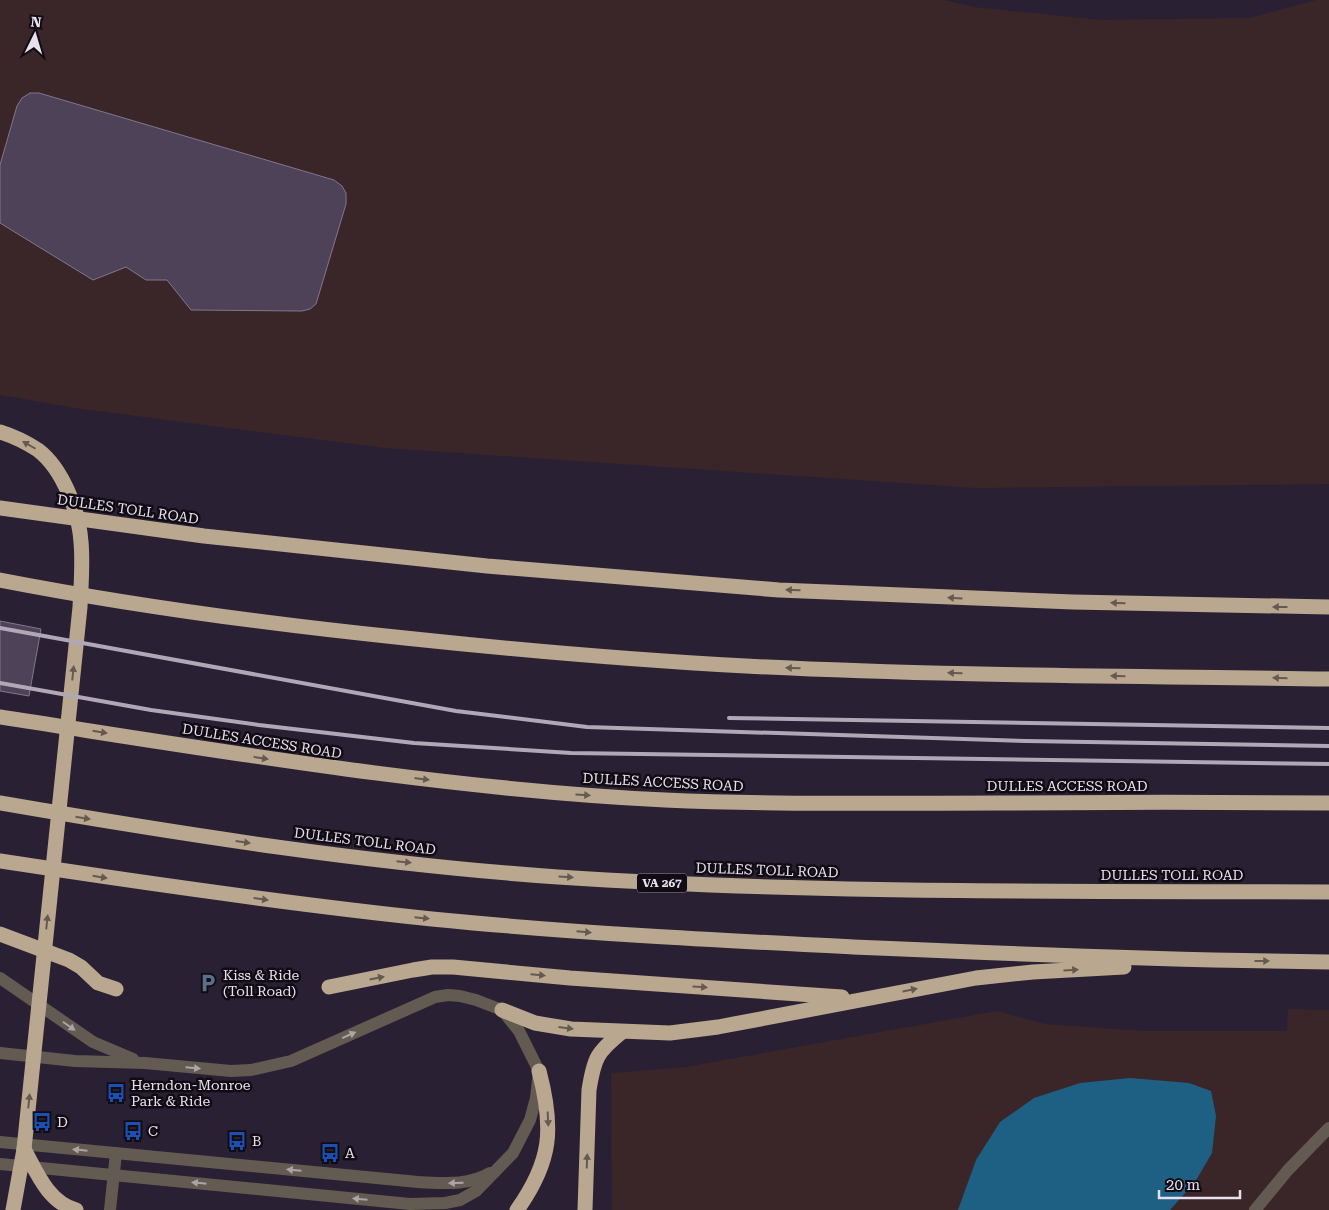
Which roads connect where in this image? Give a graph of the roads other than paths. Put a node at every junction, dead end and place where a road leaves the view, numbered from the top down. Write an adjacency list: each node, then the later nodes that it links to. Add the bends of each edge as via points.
1 (0, 432): 25 (highway, one-way to 1, via 82,560 79,523 72,501 52,466 39,451)
2 (0, 508): 4 (highway, DULLES TOLL ROAD, one-way to 2, via 1073,602 779,590 487,566 204,536)
3 (0, 580): 5 (highway, one-way to 3, via 844,670 587,656 252,620)
4 (1329, 607)
5 (1329, 679)
6 (0, 717): 8 (highway, DULLES ACCESS ROAD, one-way to 8, via 368,773 596,796 802,804)
7 (0, 803): 10 (highway, DULLES TOLL ROAD / VA 267, one-way to 10, via 346,856 555,877 847,889)
8 (1329, 803)
9 (0, 861): 12 (highway, one-way to 12, via 285,902 521,927 1050,956)
10 (1329, 892)
11 (0, 934): 16 (highway, via 68,960 98,983)
12 (1213, 961): 13 (highway, one-way to 13); 17 (highway, one-way to 12, via 1009,974)
13 (1329, 962)
14 (0, 978): 21 (street, one-way to 21, via 93,1042)
15 (329, 987): 17 (highway, one-way to 17, via 413,970 453,968)
16 (116, 989)
17 (862, 999): 19 (highway, via 694,1030)
18 (502, 1010): 19 (highway, one-way to 19, via 554,1027); 21 (street, one-way to 18, via 231,1071 270,1067 291,1061 435,997 448,995 476,1000); 22 (street, via 519,1031)
19 (622, 1032): 34 (highway, one-way to 19, via 592,1074 596,1059 605,1046)
20 (0, 1053): 21 (street, via 75,1061)
21 (145, 1063)
22 (540, 1071): 28 (street, via 530,1120 513,1153); 33 (highway, one-way to 33, via 549,1131 541,1167)
23 (1329, 1128): 35 (street)
24 (0, 1142): 26 (street, one-way to 24)
25 (24, 1149): 30 (highway); 31 (highway, via 51,1195)
26 (116, 1153): 28 (street, one-way to 26, via 466,1183 444,1183); 29 (street)
27 (0, 1164): 29 (street)
28 (501, 1166): 29 (street, one-way to 29, via 476,1191 460,1200 427,1204)
29 (113, 1175): 32 (street)
30 (13, 1210)
31 (76, 1210)
32 (110, 1210)
33 (517, 1210)
34 (585, 1210)
35 (1255, 1210)

